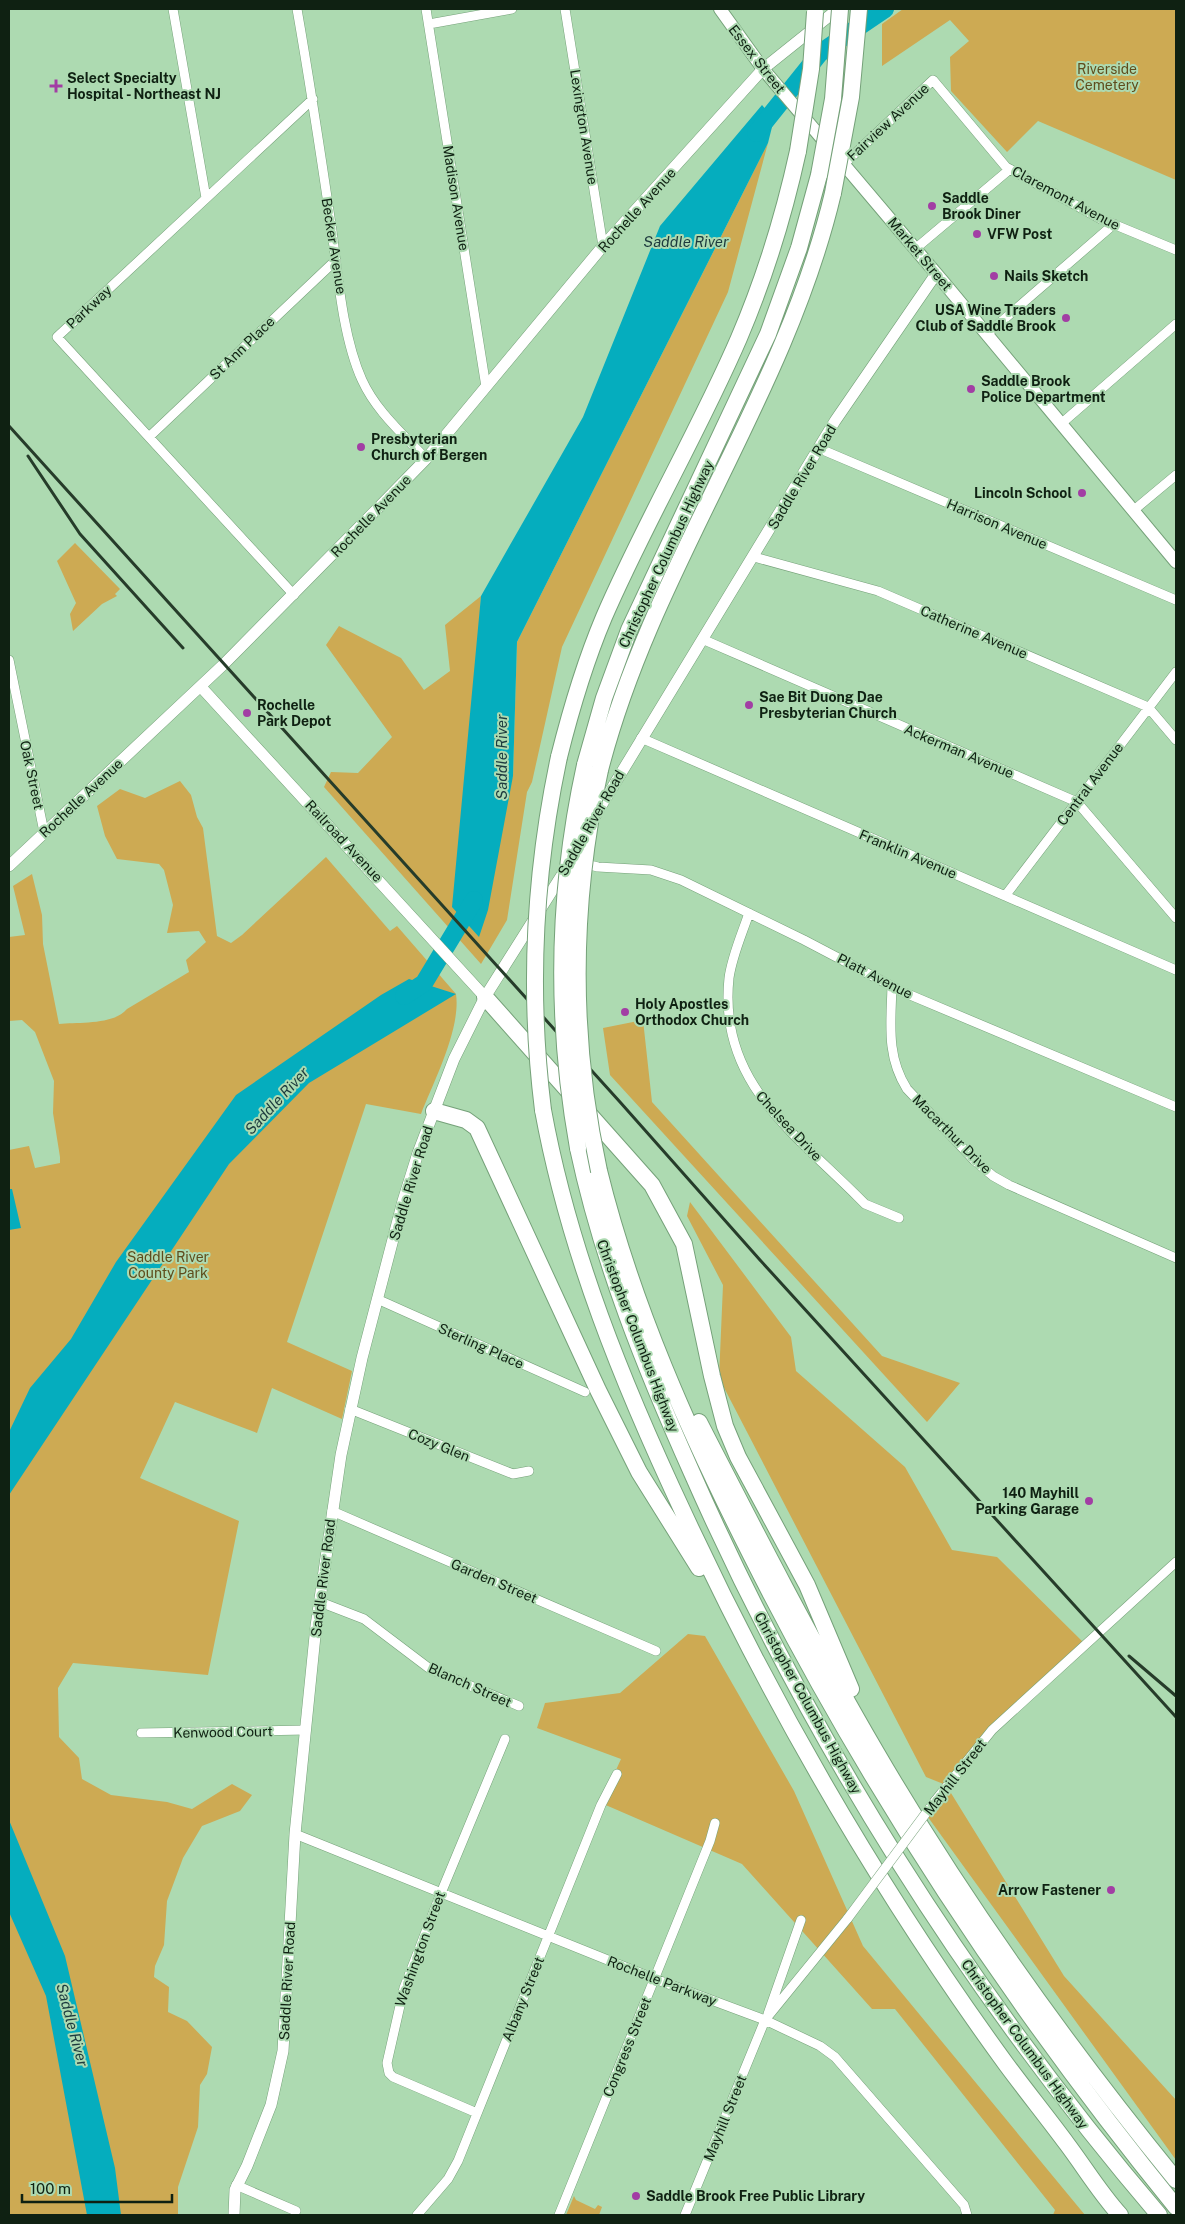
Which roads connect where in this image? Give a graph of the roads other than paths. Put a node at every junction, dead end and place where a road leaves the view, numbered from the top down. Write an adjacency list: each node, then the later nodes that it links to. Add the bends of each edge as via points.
1 (174, 9): 17 (street)
2 (297, 9): 13 (street, Becker Avenue)
3 (426, 9): 10 (street, Madison Avenue)
4 (512, 9): 10 (street)
5 (565, 9): 19 (street, Lexington Avenue)
6 (720, 9): 11 (main road, Essex Street)
7 (839, 9): 11 (street, Rochelle Avenue); 44 (highway, Christopher Columbus Highway, bridge, via 833,99 819,176 799,248 768,334 629,630 604,698)
8 (859, 9): 44 (highway, Christopher Columbus Highway, bridge, via 852,97 833,193 813,268 763,392 644,638)
9 (815, 10): 67 (highway, Christopher Columbus Highway, bridge, via 811,69 798,151 780,226 760,285 709,403 604,618 578,688 559,757 542,848 534,940 534,1015 543,1110 564,1210 604,1330 658,1458)
10 (429, 24): 26 (street, Madison Avenue)
11 (763, 70): 14 (main road, Essex Street); 19 (street, Rochelle Avenue)
12 (933, 80): 15 (street, Fairview Avenue); 16 (street, Claremont Avenue)
13 (313, 99): 17 (street, Parkway); 22 (street, Becker Avenue)
14 (796, 108): 15 (main road, Market Street)
15 (844, 164): 20 (main road, Market Street)
16 (1010, 169): 18 (street, Claremont Avenue); 20 (street)
17 (206, 198): 28 (street, Parkway, via 57,337)
18 (1114, 224): 21 (street, Claremont Avenue); 25 (street)
19 (603, 246): 26 (street, Rochelle Avenue)
20 (915, 249): 23 (main road, Market Street)
21 (1176, 250)
22 (336, 260): 28 (street, St Ann Place); 30 (street, Becker Avenue, via 350,347 362,381 383,414)
23 (936, 274): 25 (main road, Market Street); 29 (street, Saddle River Road)
24 (1176, 324): 27 (street)
25 (987, 334): 27 (main road, Market Street)
26 (486, 387): 30 (street, Rochelle Avenue)
27 (1062, 423): 32 (main road, Market Street)
28 (149, 437): 35 (street, Parkway)
29 (818, 448): 33 (street, Saddle River Road); 36 (street, Harrison Avenue)
30 (426, 459): 35 (street, Rochelle Avenue)
31 (1176, 474): 32 (street)
32 (1134, 510): 34 (main road, Market Street)
33 (754, 557): 37 (street, Saddle River Road); 41 (street, Catherine Avenue, via 878,591)
34 (1176, 562)
35 (294, 595): 40 (street, Rochelle Avenue)
36 (1176, 600)
37 (702, 639): 42 (street, Saddle River Road); 45 (street, Ackerman Avenue)
38 (9, 660): 46 (street, Oak Street)
39 (1176, 672): 41 (street, Central Avenue)
40 (200, 686): 46 (street, Rochelle Avenue); 54 (street, Railroad Avenue)
41 (1148, 708): 43 (street, Catherine Avenue); 45 (street, Central Avenue)
42 (641, 738): 47 (street, Saddle River Road); 49 (street, Franklin Avenue)
43 (1176, 740)
44 (593, 768): 60 (highway, Christopher Columbus Highway, bridge, via 577,972 583,1080 599,1171); 93 (highway, Christopher Columbus Highway, bridge, via 568,860 561,970 564,1044 578,1148 593,1212 654,1384 719,1533 797,1688 884,1837 974,1974 1070,2106)
45 (1077, 802): 49 (street, Central Avenue); 51 (street, Ackerman Avenue)
46 (44, 832): 48 (street, Rochelle Avenue)
47 (571, 860): 50 (street, Platt Avenue, via 598,867 651,870 681,880); 54 (street, Saddle River Road)
48 (9, 866)
49 (1005, 896): 52 (street, Franklin Avenue)
50 (749, 913): 53 (street, Platt Avenue); 57 (street, Chelsea Drive, via 730,976 728,997 732,1039 744,1070 766,1104 865,1204)
51 (1176, 918)
52 (1176, 970)
53 (892, 986): 55 (street, Platt Avenue); 58 (street, Macarthur Drive, via 890,1038 897,1072 907,1089 974,1160 1008,1186)
54 (485, 998): 56 (street, Saddle River Road, via 454,1059); 73 (highway, via 652,1185 672,1219 684,1244 725,1426 738,1458 807,1585 866,1720)
55 (1176, 1107)
56 (434, 1111): 59 (street, Saddle River Road, via 403,1201); 67 (highway, via 466,1120 477,1128 635,1464)
57 (899, 1218)
58 (1176, 1258)
59 (377, 1299): 61 (street, Sterling Place); 62 (street, Saddle River Road)
60 (644, 1318): 73 (highway, via 765,1550); 85 (highway, Christopher Columbus Highway, via 733,1520 808,1665 871,1775 948,1899 1020,2004)
61 (585, 1392)
62 (350, 1409): 63 (street, Cozy Glen, via 513,1474); 64 (street, Saddle River Road)
63 (529, 1471)
64 (332, 1512): 66 (street, Saddle River Road); 68 (street, Garden Street)
65 (1176, 1562): 81 (street, Mayhill Street, bridge, via 992,1730)
66 (320, 1602): 69 (street, Blanch Street, via 364,1619 430,1668); 70 (street, Saddle River Road)
67 (745, 1642): 92 (highway, Christopher Columbus Highway, via 796,1738 899,1910 990,2042)
68 (656, 1651)
69 (519, 1706)
70 (306, 1730): 71 (street, Kenwood Court); 76 (street, Saddle River Road)
71 (141, 1733)
72 (505, 1740): 77 (street, Washington Street)
73 (877, 1754): 83 (highway, via 1023,1981)
74 (617, 1774): 79 (street, Albany Street, via 601,1805)
75 (715, 1823): 80 (street, Congress Street)
76 (295, 1834): 77 (street, Rochelle Parkway); 84 (street, Saddle River Road, via 282,2060 271,2105)
77 (441, 1893): 79 (street, Rochelle Parkway); 82 (street, Washington Street, via 398,2010 387,2067 393,2077)
78 (801, 1920): 81 (street, Mayhill Street)
79 (548, 1936): 80 (street, Rochelle Parkway); 82 (street, Albany Street)
80 (654, 1979): 81 (street, Rochelle Parkway); 89 (street, Congress Street)
81 (765, 2020): 90 (street, Mayhill Street); 91 (street, Rochelle Parkway, via 820,2046 835,2057 964,2205)
82 (477, 2113): 88 (street, Albany Street, via 448,2179)
83 (1176, 2180)
84 (236, 2185): 86 (street); 87 (street, Saddle River Road)
85 (1176, 2207)
86 (296, 2212)
87 (234, 2215)
88 (417, 2215)
89 (560, 2215)
90 (685, 2215)
91 (967, 2215)
92 (1120, 2215)
93 (1158, 2215)

